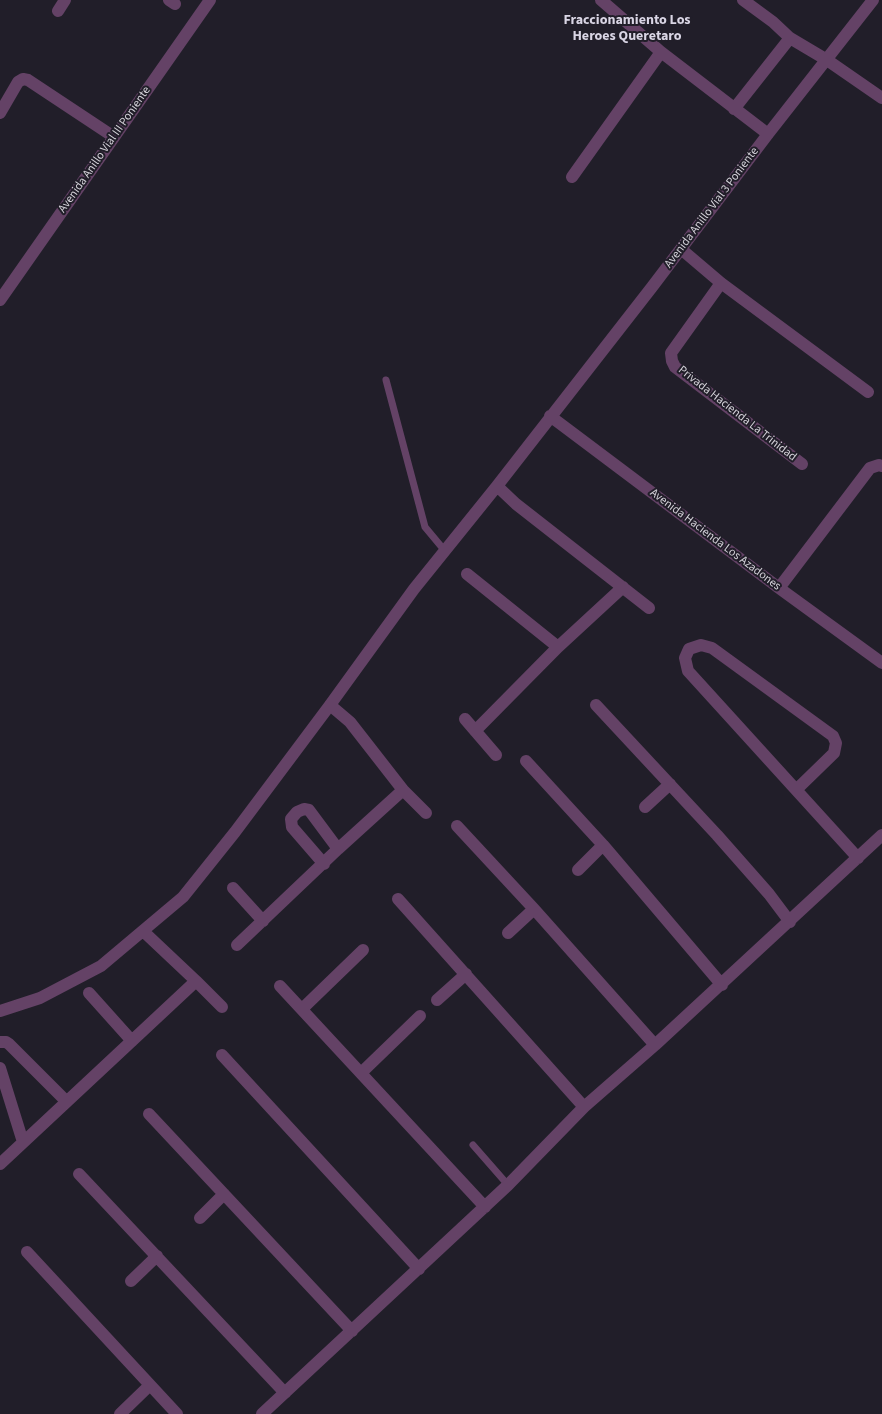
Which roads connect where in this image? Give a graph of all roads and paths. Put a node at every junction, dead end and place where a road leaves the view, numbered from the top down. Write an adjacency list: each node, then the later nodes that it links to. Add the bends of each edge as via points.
1 (65, 0): 6 (street)
2 (210, 0): 14 (street, Avenida Anillo Vial III Poniente)
3 (601, 0): 8 (street)
4 (743, 0): 7 (street)
5 (873, 0): 9 (street, Avenida Anillo Vial 3 Poniente)
6 (58, 11)
7 (790, 38): 9 (street); 11 (street)
8 (661, 52): 11 (street); 15 (street)
9 (827, 60): 10 (street); 13 (street, Avenida Anillo Vial 3 Poniente)
10 (882, 98)
11 (734, 109): 13 (street)
12 (0, 113): 14 (street, via 18,82 28,80)
13 (768, 134): 16 (street, Avenida Anillo Vial 3 Poniente)
14 (114, 137): 18 (street, Avenida Anillo Vial III Poniente)
15 (572, 177)
16 (681, 249): 17 (street); 21 (street, Avenida Anillo Vial 3 Poniente)
17 (721, 283): 20 (street); 22 (street, Privada Hacienda La Trinidad, via 671,353 672,361 675,367)
18 (0, 300)
19 (386, 380): 25 (lane, via 425,526)
20 (868, 392)
21 (550, 416): 24 (street, Avenida Anillo Vial 3 Poniente); 28 (street, Avenida Hacienda Los Azadones)
22 (802, 464)
23 (882, 466): 28 (street, via 870,468)
24 (497, 486): 25 (street, Avenida Anillo Vial 3 Poniente); 27 (street, via 516,504)
25 (445, 551): 32 (street, Avenida Anillo Vial 3 Poniente)
26 (467, 574): 30 (street)
27 (623, 587): 29 (street); 30 (street)
28 (779, 588): 31 (street, Avenida Hacienda Los Azadones)
29 (649, 608)
30 (558, 647): 35 (street)
31 (882, 663)
32 (330, 705): 39 (street, via 350,722); 55 (street, Avenida Anillo Vial 3 Poniente, via 183,897)
33 (596, 706): 38 (street)
34 (464, 720): 35 (street)
35 (475, 731): 36 (street)
36 (496, 755)
37 (526, 761): 45 (street)
38 (670, 784): 41 (street); 54 (street, via 748,870)
39 (403, 790): 42 (street); 46 (street)
40 (797, 790): 40 (street, via 834,752 836,743 833,736 712,648 701,645 689,649 685,658 688,671); 47 (street)
41 (645, 807)
42 (426, 813)
43 (457, 826): 52 (street)
44 (882, 835): 47 (street)
45 (603, 845): 49 (street); 61 (street)
46 (338, 848): 48 (street); 48 (street, via 309,810 297,812 291,819 292,827)
47 (858, 858): 54 (street)
48 (324, 864): 53 (street)
49 (578, 870)
50 (233, 888): 53 (street)
51 (398, 899): 59 (street)
52 (534, 909): 56 (street); 71 (street)
53 (263, 921): 57 (street)
54 (790, 922): 61 (street)
55 (143, 931): 60 (street); 67 (street, Avenida Anillo Vial 3 Poniente, via 101,966 40,998)
56 (508, 933)
57 (237, 945)
58 (363, 950): 66 (street)
59 (466, 974): 64 (street); 76 (street)
60 (196, 981): 65 (street); 70 (street)
61 (722, 985): 71 (street)
62 (280, 986): 66 (street)
63 (89, 994): 70 (street)
64 (437, 1000)
65 (222, 1007)
66 (302, 1009): 74 (street)
67 (0, 1011)
68 (420, 1016): 74 (street)
69 (0, 1042): 75 (street, via 9,1044)
70 (132, 1042): 75 (street)
71 (656, 1046): 76 (street)
72 (222, 1055): 88 (street)
73 (0, 1068): 78 (street)
74 (361, 1073): 84 (street)
75 (66, 1101): 78 (street)
76 (584, 1107): 82 (street)
77 (149, 1114): 83 (street)
78 (23, 1142): 80 (street)
79 (473, 1145): 82 (lane)
80 (0, 1164)
81 (80, 1174): 87 (street)
82 (508, 1185): 84 (street)
83 (224, 1194): 85 (street); 90 (street)
84 (485, 1207): 88 (street)
85 (200, 1218)
86 (27, 1252): 91 (street)
87 (157, 1256): 89 (street); 92 (street)
88 (419, 1268): 90 (street)
89 (131, 1281)
90 (352, 1331): 92 (street)
91 (150, 1385): 93 (street); 94 (street)
92 (285, 1393): 95 (street)
93 (120, 1414)
94 (177, 1414)
95 (262, 1414)

